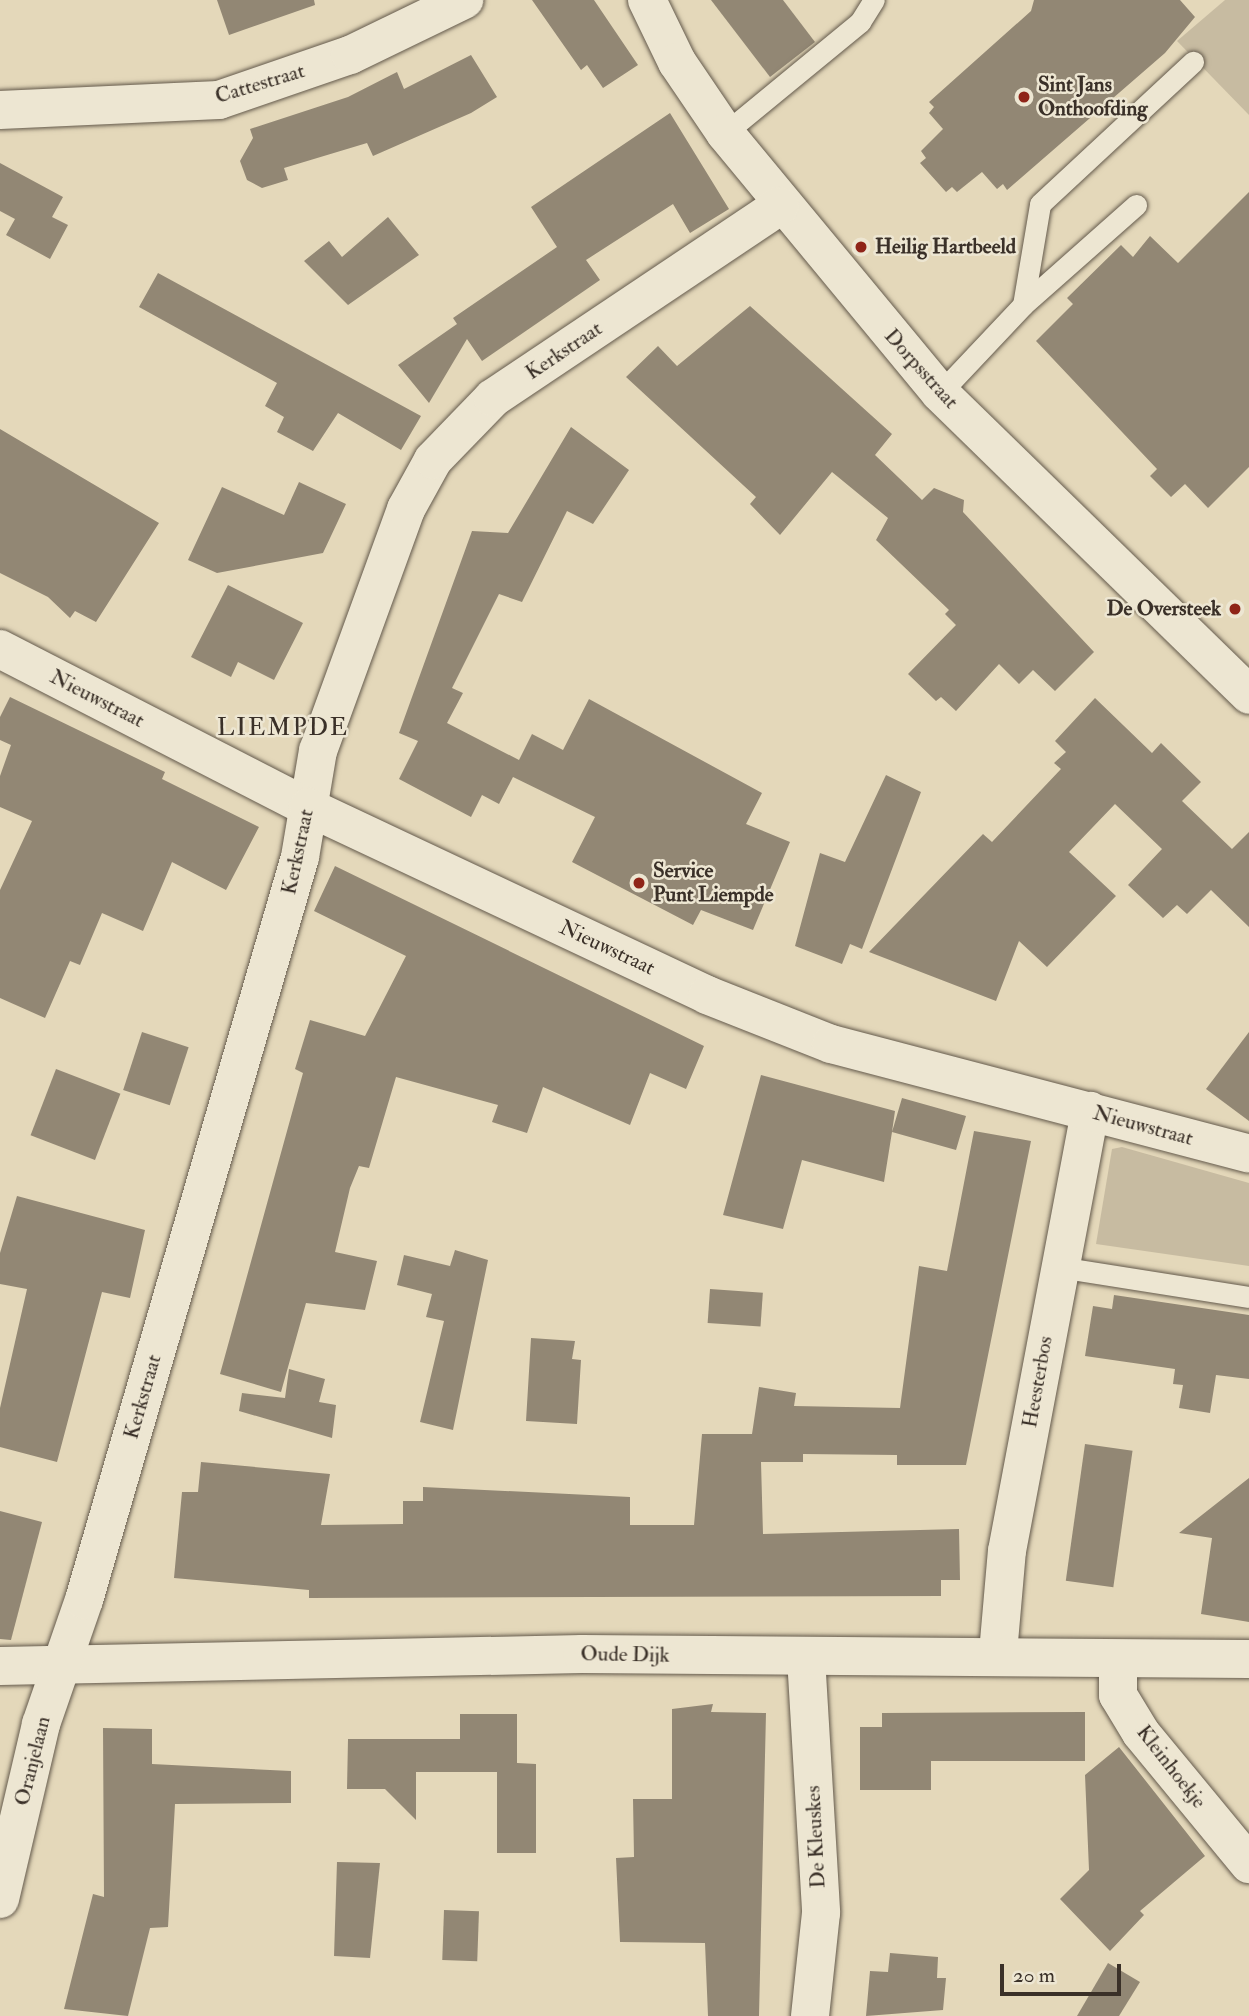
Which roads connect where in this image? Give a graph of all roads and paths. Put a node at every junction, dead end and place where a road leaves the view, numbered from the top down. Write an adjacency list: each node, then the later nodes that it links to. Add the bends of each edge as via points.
1 (464, 0): 5 (street, Cattestraat, via 350,55 219,100)
2 (647, 0): 6 (street, Dorpsstraat, via 677,62)
3 (874, 0): 6 (lane, via 860,22)
4 (1193, 62): 9 (lane, via 1040,204)
5 (0, 110)
6 (725, 133): 8 (street, Dorpsstraat)
7 (1136, 205): 9 (lane)
8 (780, 206): 10 (street, Dorpsstraat); 13 (street, Kerkstraat, via 493,398 432,460 406,509 318,751)
9 (1023, 305): 10 (lane)
10 (940, 393): 12 (street, Dorpsstraat)
11 (0, 649): 13 (street, Nieuwstraat)
12 (1249, 695)
13 (308, 807): 14 (street, Nieuwstraat, via 707,995 831,1044); 23 (street, Kerkstraat, via 300,857)
14 (1090, 1111): 15 (street, Nieuwstraat); 16 (street, Heesterbos)
15 (1249, 1154)
16 (1059, 1267): 17 (lane); 18 (street, Heesterbos, via 1000,1594)
17 (1249, 1297)
18 (998, 1653): 19 (street, Oude Dijk); 21 (street, Oude Dijk)
19 (806, 1657): 23 (street, Oude Dijk, via 582,1654); 26 (street, De Kleuskes, via 821,1913)
20 (1249, 1659): 21 (street, Oude Dijk)
21 (1118, 1660): 24 (street, Kleinhoekje, via 1118,1695 1141,1733)
22 (0, 1666): 23 (street, Oude Dijk)
23 (61, 1666): 25 (street, Oranjelaan)
24 (1249, 1864)
25 (0, 1899)
26 (810, 2016)

